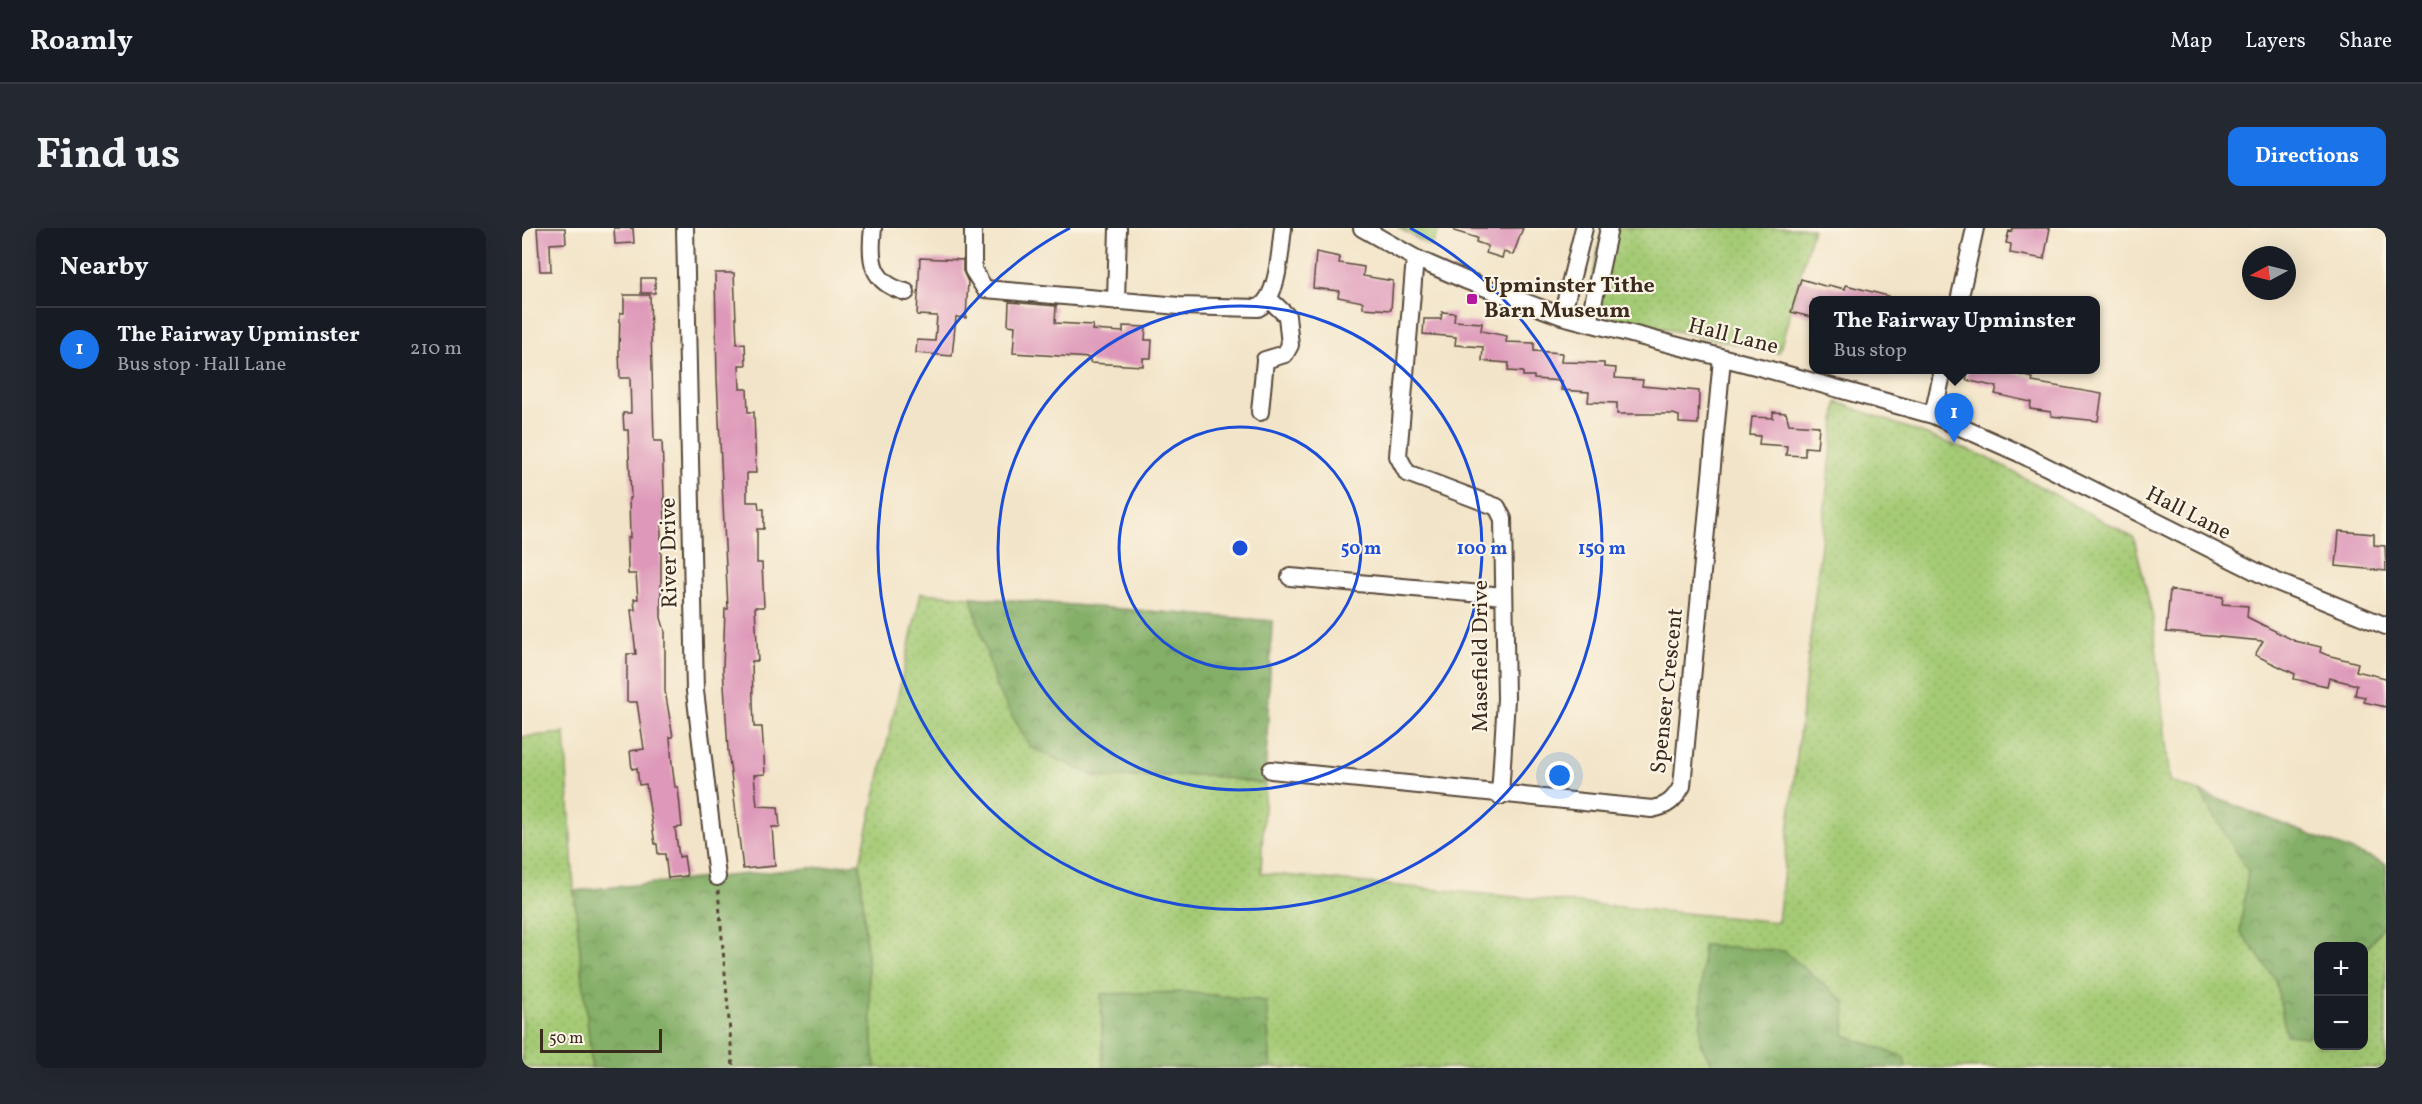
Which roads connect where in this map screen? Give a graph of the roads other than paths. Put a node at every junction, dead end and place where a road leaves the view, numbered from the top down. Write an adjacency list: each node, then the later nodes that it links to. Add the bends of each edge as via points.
1 (685, 228): 26 (street, River Drive, via 696,691)
2 (873, 228): 11 (street, via 873,266 888,286)
3 (973, 228): 14 (street, via 973,270 986,289)
4 (1118, 228): 14 (street)
5 (1283, 228): 13 (street)
6 (1362, 228): 10 (street, Hall Lane)
7 (1584, 228): 15 (street)
8 (1609, 228): 16 (street)
9 (1975, 228): 12 (street)
10 (1415, 258): 15 (street, Hall Lane); 22 (street, Masefield Drive, via 1398,456 1407,473 1497,507 1503,519)
11 (906, 292)
12 (1960, 296)
13 (1269, 299): 14 (street, via 1258,308); 19 (street, via 1287,316 1290,345 1285,354 1265,360)
14 (1116, 301)
15 (1562, 316): 16 (street, Hall Lane)
16 (1589, 323): 17 (street, Hall Lane)
17 (1722, 359): 20 (street, Hall Lane); 25 (street, Spenser Crescent, via 1682,786 1675,799 1652,809)
18 (1942, 374): 20 (street)
19 (1260, 412)
20 (1933, 415): 23 (street, Hall Lane, via 2019,453 2276,581)
21 (1290, 577): 22 (street)
22 (1504, 596): 25 (street, Masefield Drive, via 1506,699)
23 (2386, 626)
24 (1271, 770): 25 (street, Spenser Crescent)
25 (1500, 796)
26 (717, 877)

